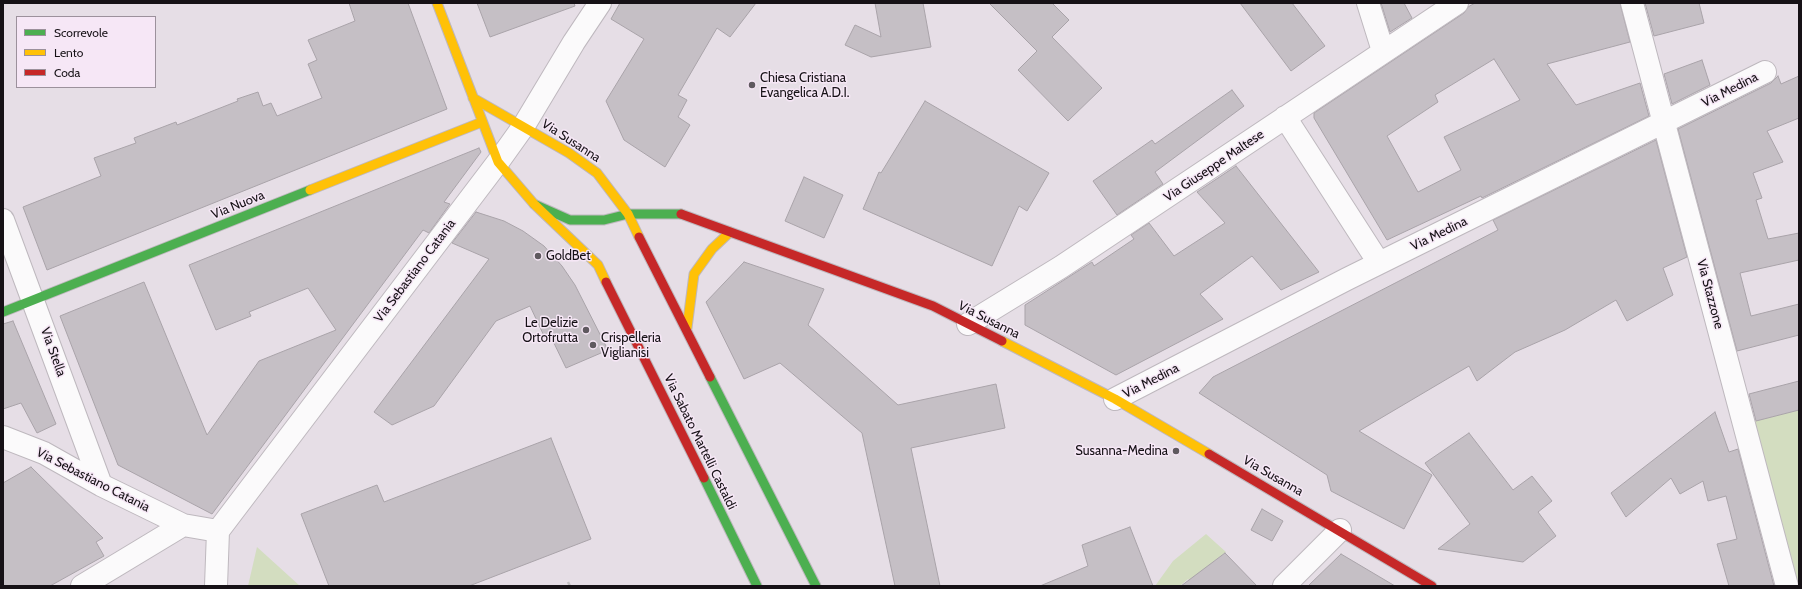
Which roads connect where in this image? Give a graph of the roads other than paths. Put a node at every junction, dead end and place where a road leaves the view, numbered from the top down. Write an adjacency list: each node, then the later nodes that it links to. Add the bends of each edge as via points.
1 (437, 3): 8 (street, Via Sabato Martelli Castaldi)
2 (600, 3): 12 (street, Via Sebastiano Catania)
3 (1368, 3): 6 (street)
4 (1457, 3): 6 (street, Via Giuseppe Maltese)
5 (1632, 3): 11 (street, Via Stazzone)
6 (1383, 51): 9 (street, Via Giuseppe Maltese)
7 (1766, 72): 11 (street, Via Medina)
8 (473, 98): 10 (street, Via Sabato Martelli Castaldi); 12 (street, Via Susanna)
9 (1286, 118): 18 (street); 21 (street, Via Giuseppe Maltese, via 1061,267)
10 (482, 122): 13 (street, Via Sabato Martelli Castaldi); 19 (street, Via Nuova)
11 (1664, 123): 18 (street, Via Medina); 35 (street, Via Stazzone)
12 (523, 127): 13 (street, Via Sebastiano Catania); 15 (street, Via Susanna, via 569,153 597,173)
13 (498, 162): 14 (street, Via Sabato Martelli Castaldi); 28 (street, Via Sebastiano Catania)
14 (534, 204): 15 (street, via 570,220 604,220); 31 (street, Via Sabato Martelli Castaldi, via 598,265)
15 (628, 214): 17 (street, Via Susanna, via 682,214); 22 (street)
16 (3, 220): 19 (street, Via Stella)
17 (730, 232): 21 (street, Via Susanna, via 933,306); 22 (street, via 712,249 694,274)
18 (1379, 263): 23 (street, Via Medina)
19 (33, 300): 20 (street, Via Nuova); 25 (street, Via Stella)
20 (3, 312)
21 (968, 324): 23 (street, Via Susanna)
22 (687, 328): 32 (street)
23 (1115, 399): 27 (street, Via Susanna)
24 (3, 437): 25 (street, Via Sebastiano Catania, via 44,453)
25 (101, 485): 26 (street, Via Sebastiano Catania)
26 (183, 525): 28 (street, Via Sebastiano Catania); 29 (street)
27 (1340, 530): 33 (street); 34 (street, Via Susanna)
28 (218, 531): 30 (street)
29 (82, 586)
30 (216, 586)
31 (757, 586)
32 (816, 586)
33 (1284, 586)
34 (1432, 586)
35 (1787, 586)

